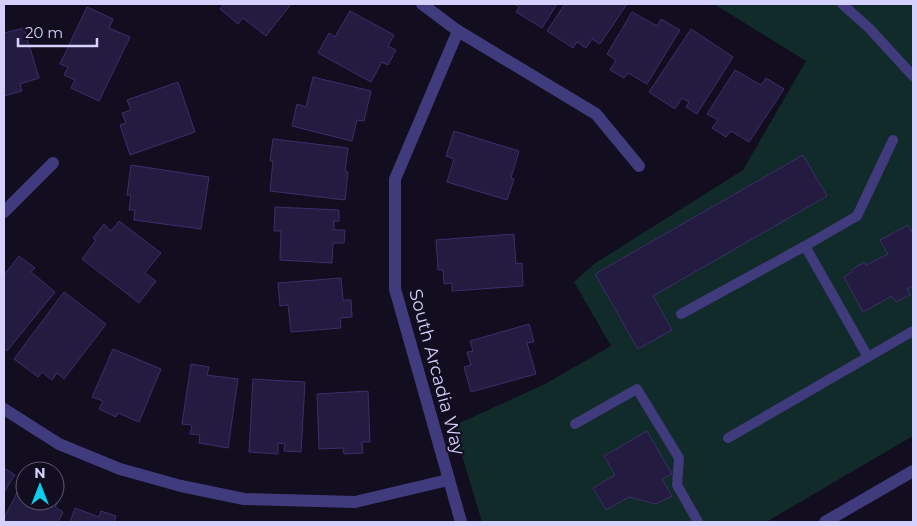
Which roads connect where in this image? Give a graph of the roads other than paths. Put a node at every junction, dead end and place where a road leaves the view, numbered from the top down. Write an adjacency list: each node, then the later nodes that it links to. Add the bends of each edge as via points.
1 (422, 4): 3 (street)
2 (842, 4): 4 (lane)
3 (458, 31): 7 (street, via 596,114); 17 (street, South Arcadia Way, via 395,179 395,289)
4 (913, 76)
5 (893, 140): 9 (lane, via 857,216)
6 (53, 163): 8 (street)
7 (639, 166)
8 (4, 212)
9 (805, 246): 10 (lane); 12 (lane)
10 (681, 314)
11 (913, 331): 12 (lane)
12 (868, 357): 15 (lane)
13 (4, 409): 17 (street, via 59,444 120,469 244,499 356,502)
14 (575, 424): 19 (lane, via 637,389 679,458 677,485)
15 (728, 438)
16 (913, 471): 20 (street)
17 (448, 480): 18 (street, South Arcadia Way)
18 (461, 522)
19 (698, 522)
20 (824, 522)

